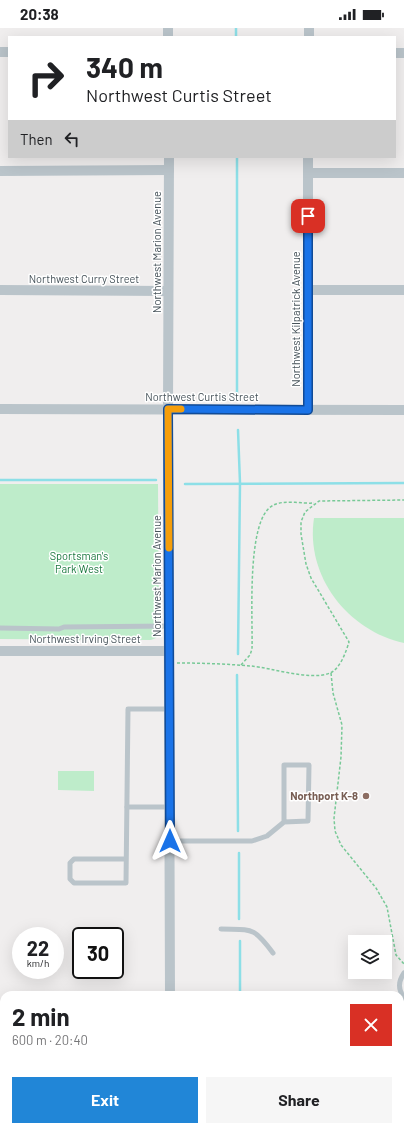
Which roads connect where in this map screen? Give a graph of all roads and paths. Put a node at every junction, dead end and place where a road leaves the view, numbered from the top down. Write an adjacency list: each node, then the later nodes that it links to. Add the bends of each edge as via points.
1 (169, 158): 3 (street, Northwest Marion Avenue)
2 (308, 158): 5 (street, Northwest Kilpatrick Avenue)
3 (169, 170): 4 (street); 10 (street, Northwest Marion Avenue)
4 (0, 171)
5 (308, 173): 6 (street); 8 (street, Northwest Kilpatrick Avenue)
6 (404, 173)
7 (0, 290): 10 (street, Northwest Curry Street)
8 (308, 290): 9 (street); 13 (street, Northwest Kilpatrick Avenue)
9 (404, 290)
10 (168, 291): 12 (street, Northwest Marion Avenue)
11 (0, 409): 12 (street, Northwest Curtis Street)
12 (168, 409): 13 (street, Northwest Curtis Street); 17 (street, Northwest Marion Avenue)
13 (308, 410): 14 (street, Northwest Curtis Street)
14 (404, 410)
15 (404, 500): 16 (path, via 341,500)
16 (316, 503): 22 (path, via 279,503 272,505 261,517 253,568 252,649); 23 (path, via 305,512 301,522 306,564 322,598 350,642 345,655)
17 (169, 626): 18 (lane, via 64,627 59,630); 20 (street, Northwest Marion Avenue)
18 (0, 628)
19 (0, 651): 20 (street, Northwest Irving Street)
20 (169, 651): 21 (street, Northwest Marion Avenue)
21 (169, 663): 22 (path); 24 (street, Northwest Marion Avenue)
22 (241, 665): 23 (path, via 286,672)
23 (331, 672): 32 (path, via 332,693 342,726 335,831 341,845 376,888 387,907 396,955)
24 (169, 709): 25 (lane, via 128,709); 26 (street, Northwest Marion Avenue)
25 (127, 807): 26 (lane); 29 (lane)
26 (170, 807): 28 (street, Northwest Marion Avenue)
27 (284, 822): 27 (lane, via 308,822 309,765 284,765); 28 (lane, via 267,836 252,841)
28 (170, 841): 34 (street, Northwest Marion Avenue)
29 (126, 859): 29 (lane, via 126,882 74,883 70,879 70,863 74,859)
30 (221, 929): 31 (lane, via 252,930 263,939)
31 (273, 953)
32 (404, 964)
33 (404, 974): 35 (lane, via 399,984)
34 (170, 991)
35 (400, 991)

